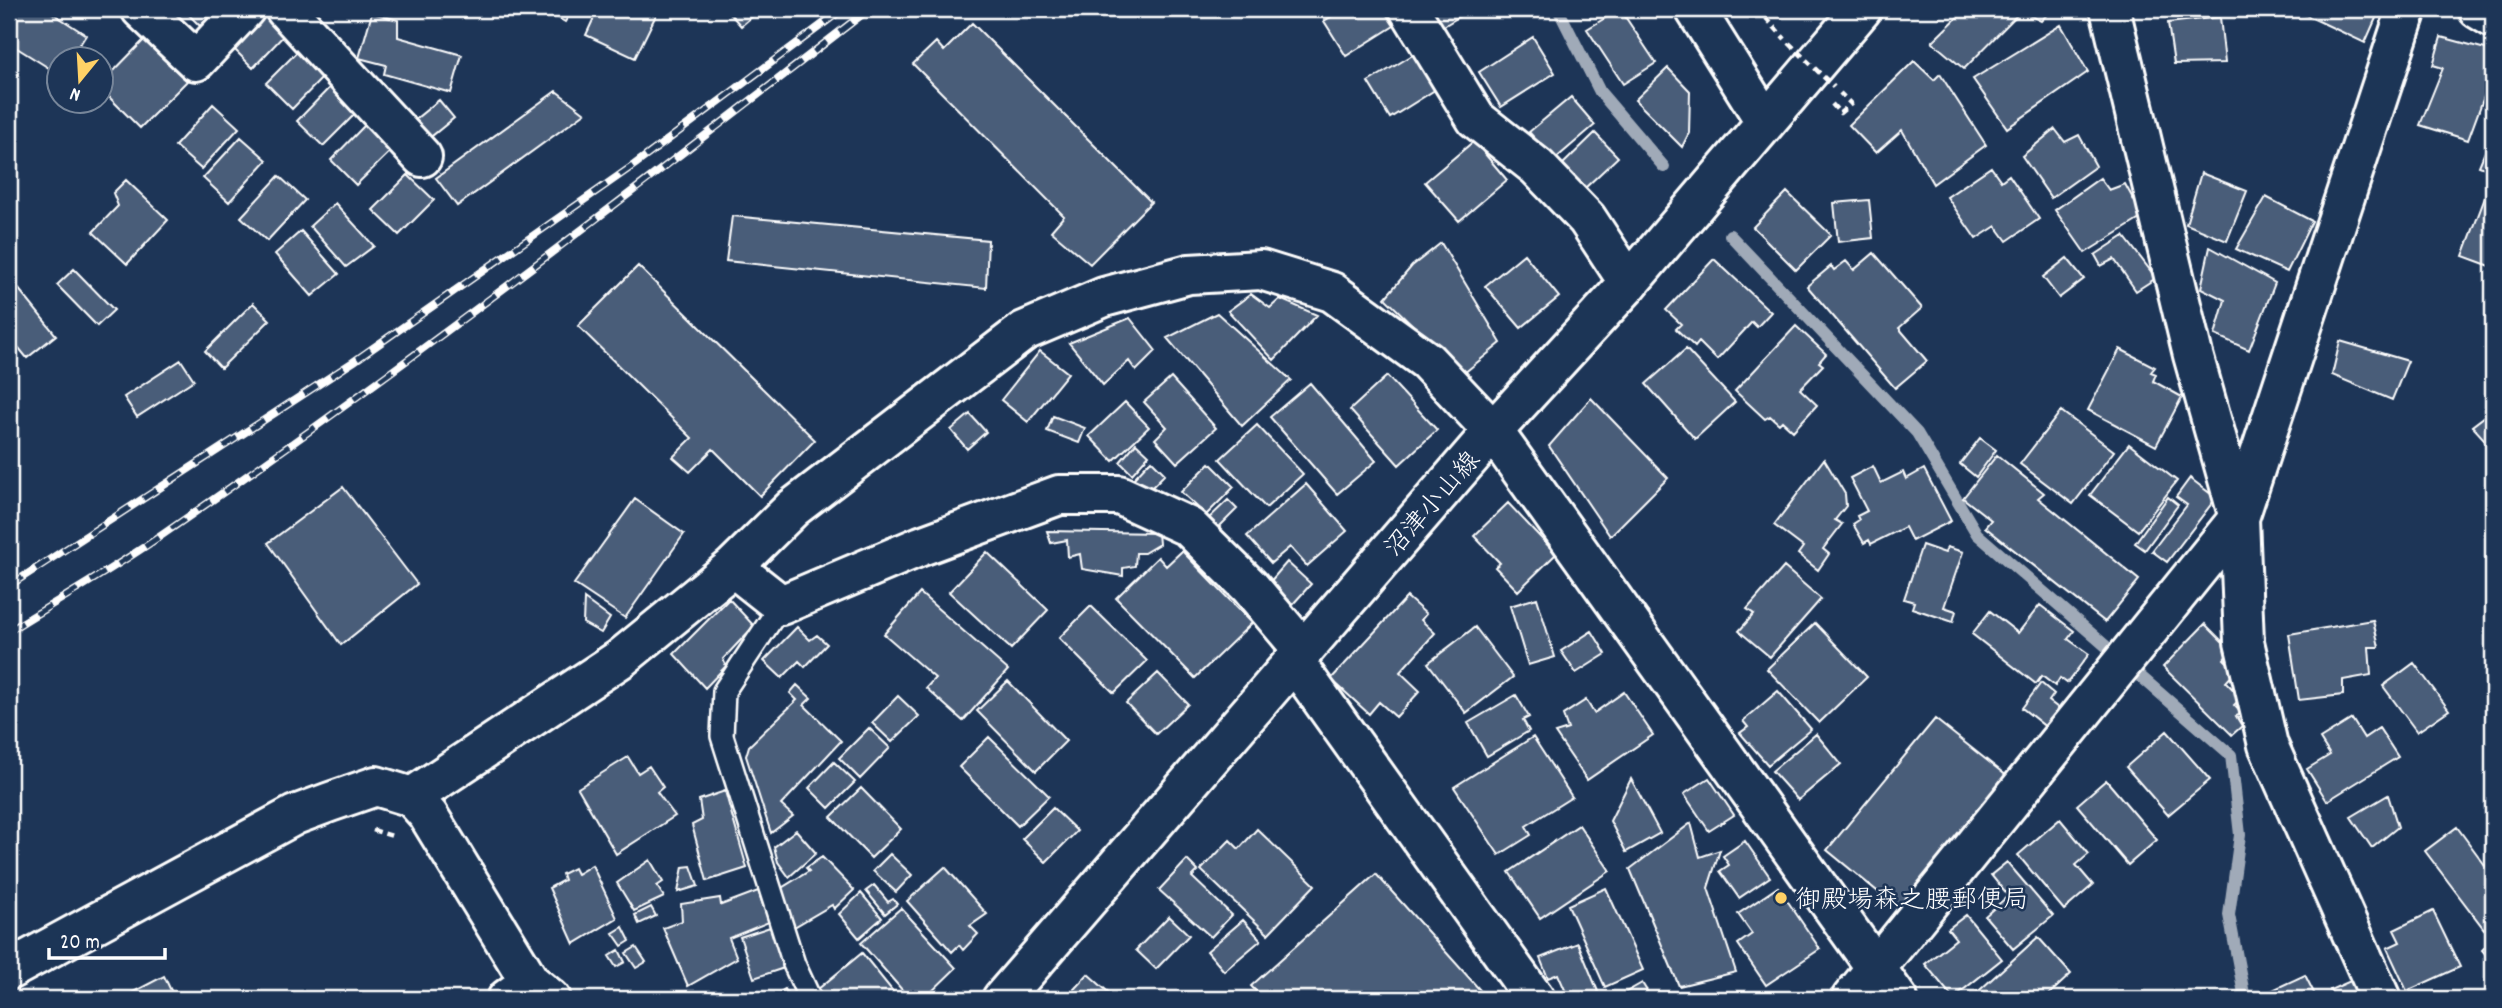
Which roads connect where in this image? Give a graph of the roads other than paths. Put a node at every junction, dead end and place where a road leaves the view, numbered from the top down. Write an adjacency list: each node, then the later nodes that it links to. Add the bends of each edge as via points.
1 (141, 9): 2 (street, via 196,61)
2 (245, 9)
3 (285, 9): 12 (street)
4 (1409, 9): 13 (street, via 1476,119 1537,167 1587,219)
5 (1695, 9): 11 (street)
6 (1862, 9): 11 (street, 沼津小山線)
7 (2110, 9): 15 (street, via 2193,355)
8 (2407, 9): 15 (street)
9 (2478, 9): 10 (street)
10 (2493, 18)
11 (1765, 121): 13 (street, 沼津小山線)
12 (422, 157)
13 (1629, 284): 14 (street, 沼津小山線)
14 (1493, 431): 16 (street, via 1427,361 1332,292 1261,270 1189,274 1104,297 1024,331 793,508); 18 (street, 沼津小山線); 20 (street)
15 (2239, 518): 20 (street); 28 (street, via 2244,642 2268,745)
16 (733, 567): 17 (street); 19 (street, via 610,666)
17 (781, 604): 18 (street, via 1059,495 1119,495 1189,527 1250,587); 23 (lane, via 724,691 722,736 794,964)
18 (1298, 655): 24 (street, 沼津小山線); 25 (street)
19 (412, 797): 21 (street, via 376,786 295,815); 22 (street, via 429,815)
20 (1877, 969): 26 (street); 27 (street)
21 (9, 970)
22 (529, 993)
23 (810, 999)
24 (1002, 999)
25 (1535, 999)
26 (1851, 999)
27 (1898, 999)
28 (2381, 999)

